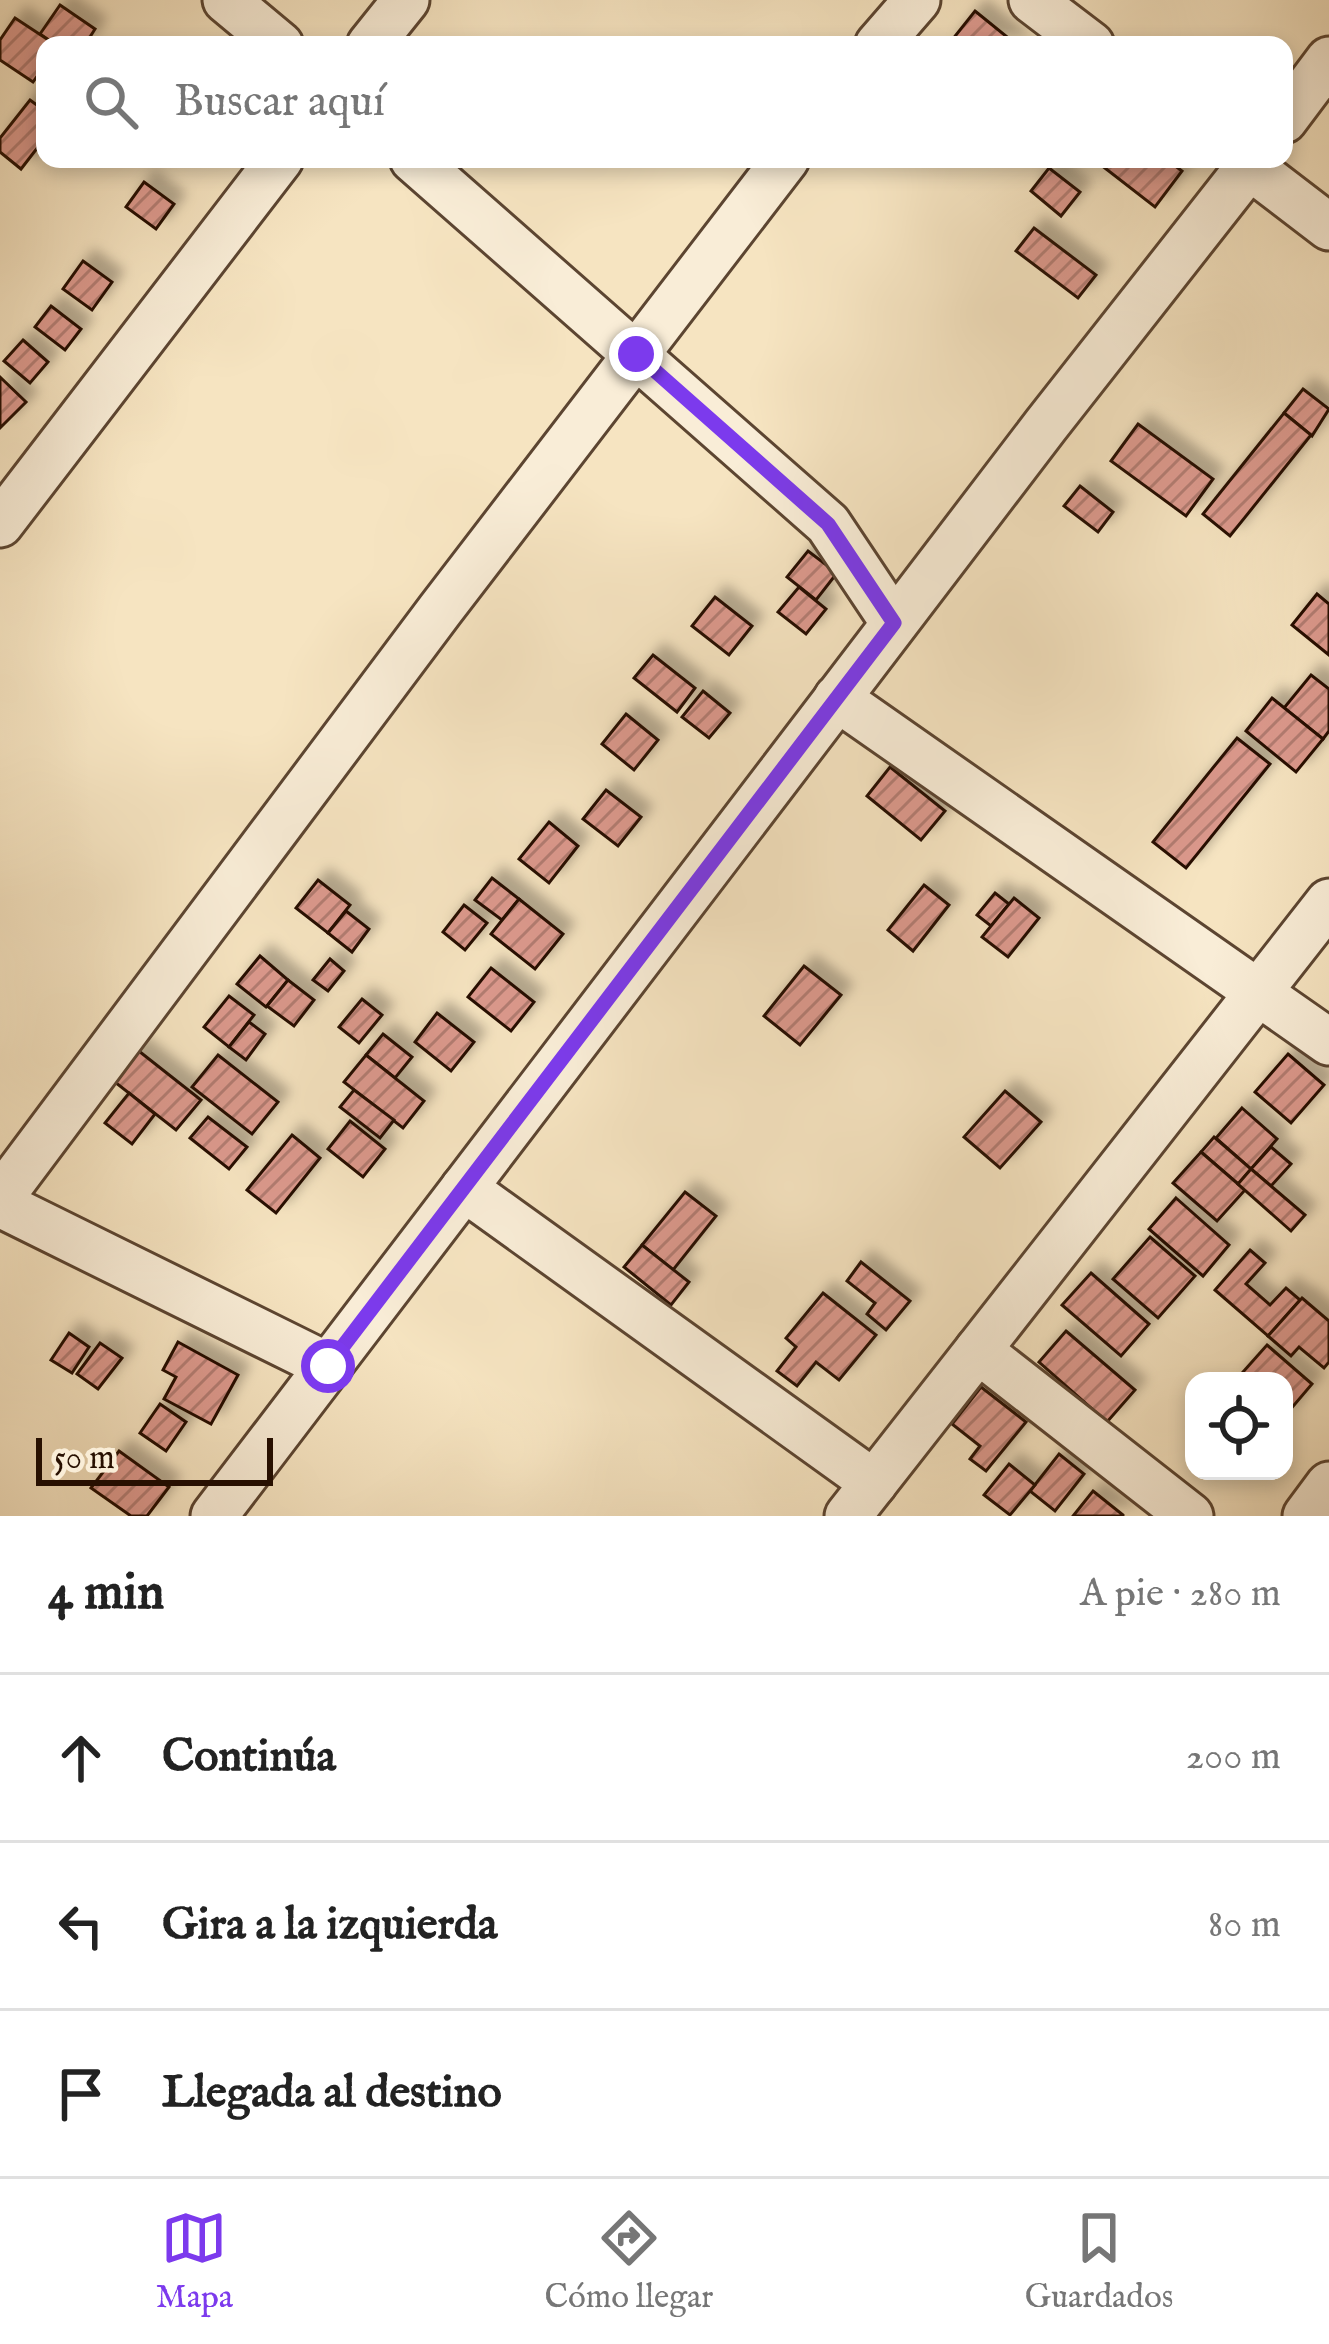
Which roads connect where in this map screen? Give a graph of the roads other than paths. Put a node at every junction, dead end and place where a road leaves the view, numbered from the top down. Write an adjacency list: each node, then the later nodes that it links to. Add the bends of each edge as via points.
1 (226, 0): 5 (street)
2 (406, 0): 6 (street)
3 (917, 0): 7 (street)
4 (1032, 0): 8 (street)
5 (269, 36)
6 (377, 36)
7 (886, 36)
8 (1079, 36)
9 (1329, 60): 10 (street)
10 (1293, 109)
11 (273, 168): 18 (street)
12 (423, 168): 17 (street)
13 (779, 168): 17 (street)
14 (1243, 168): 19 (street)
15 (1257, 168): 16 (street)
16 (1329, 227)
17 (636, 354): 19 (street, via 828,524); 25 (street)
18 (0, 524)
19 (894, 623): 20 (street)
20 (837, 698): 22 (street); 24 (street)
21 (1329, 902): 22 (street)
22 (1260, 991): 23 (street); 26 (street)
23 (1329, 1042)
24 (464, 1188): 27 (street); 29 (street)
25 (0, 1201): 27 (street)
26 (979, 1350): 29 (street); 31 (street)
27 (328, 1366): 30 (street)
28 (1329, 1485): 32 (street)
29 (861, 1499)
30 (214, 1516)
31 (1190, 1516)
32 (1306, 1516)

